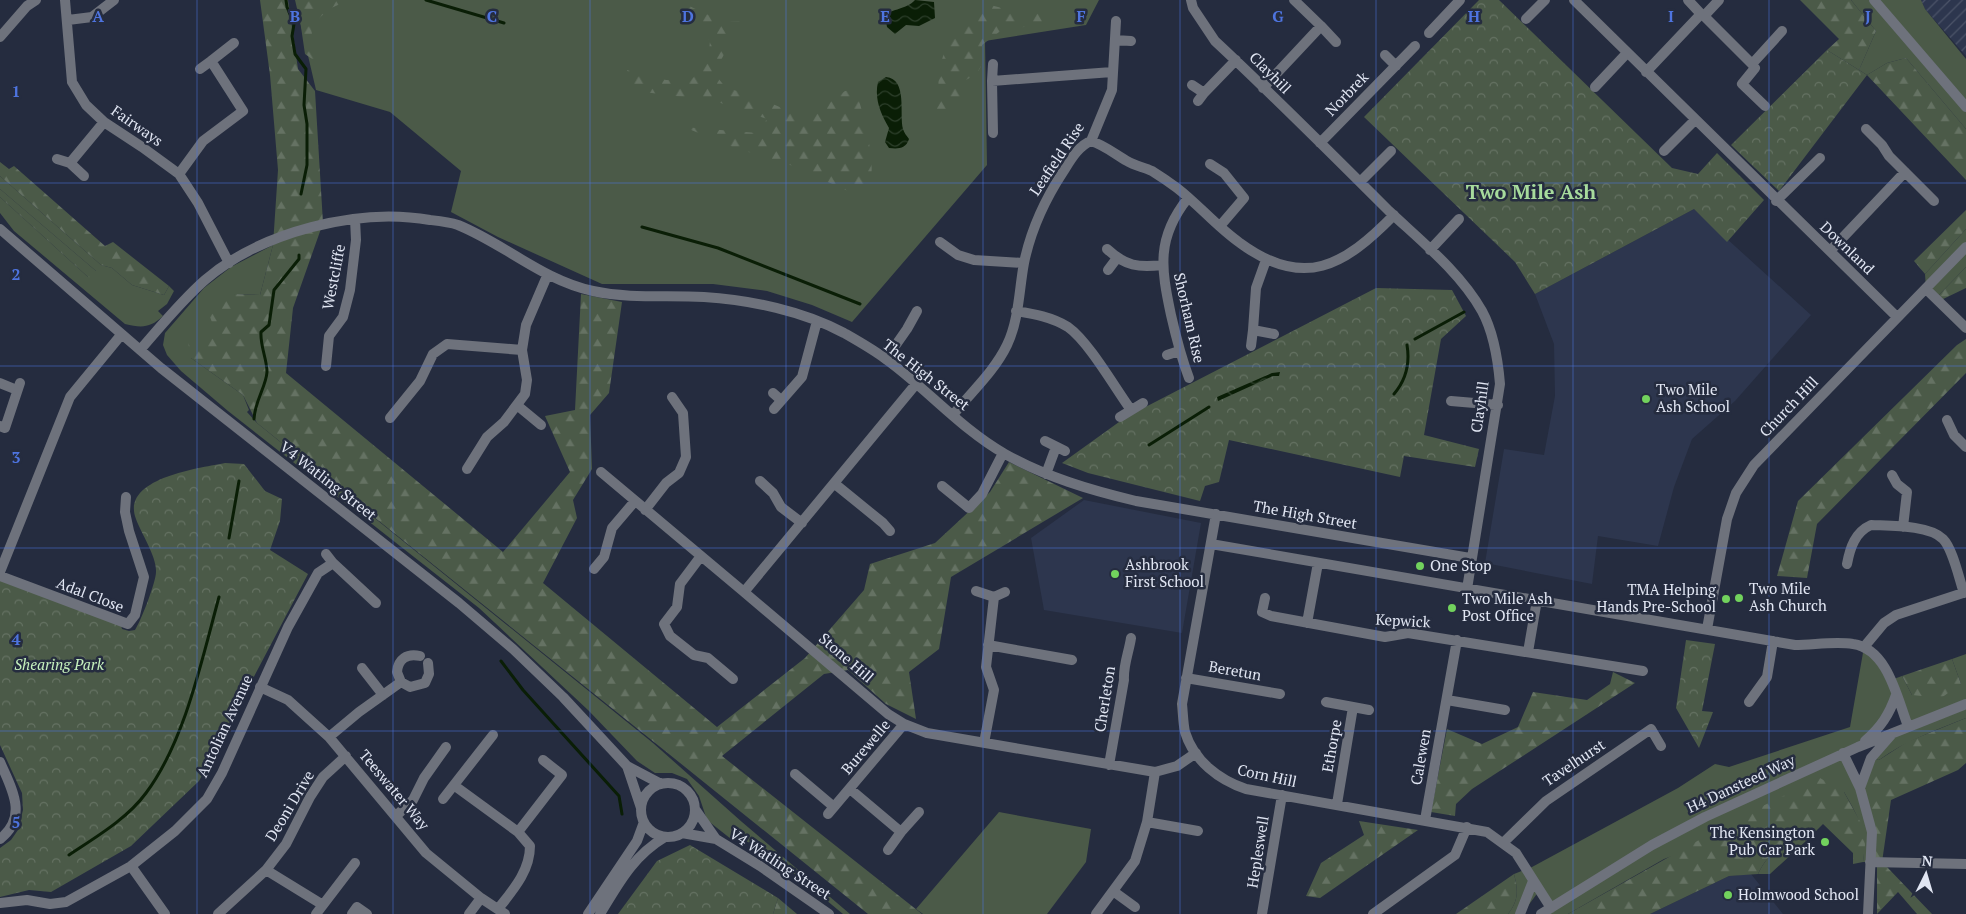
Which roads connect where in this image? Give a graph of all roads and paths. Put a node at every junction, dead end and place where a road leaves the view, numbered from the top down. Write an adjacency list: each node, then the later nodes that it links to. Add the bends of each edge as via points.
1 (36, 0): 19 (street)
2 (65, 0): 14 (street, Fairways)
3 (114, 0): 14 (street, via 92,17)
4 (1191, 0): 27 (street, Clayhill, via 1215,41)
5 (1294, 0): 16 (street)
6 (1460, 0): 18 (street)
7 (1545, 0): 13 (street)
8 (1574, 0): 25 (street, Downland)
9 (1688, 0): 12 (street)
10 (1719, 0): 12 (street)
11 (1874, 0): 40 (street)
12 (1703, 15): 30 (street); 34 (street)
13 (1526, 19)
14 (68, 20): 42 (street, Fairways, via 72,82 86,105)
15 (1116, 21): 20 (street, Leafield Rise)
16 (1321, 26): 22 (street); 38 (street)
17 (1782, 31): 30 (street)
18 (1429, 33)
19 (0, 37)
20 (1115, 40): 21 (street); 33 (street, Leafield Rise)
21 (1130, 41)
22 (1336, 42)
23 (234, 43): 28 (street)
24 (1415, 46): 31 (street, Norbrek)
25 (1627, 53): 34 (street, Downland); 37 (street)
26 (1385, 55): 31 (street)
27 (1236, 60): 36 (street, via 1201,97); 38 (street, Clayhill)
28 (211, 61): 32 (street); 54 (street, via 243,111 203,141)
29 (993, 64): 35 (street)
30 (1752, 64): 39 (street, via 1755,68 1742,84)
31 (1396, 66): 46 (street, Norbrek)
32 (200, 69)
33 (1112, 72): 35 (street); 45 (street, Leafield Rise, via 1112,90)
34 (1646, 72): 41 (street, Downland)
35 (992, 81): 44 (street)
36 (1192, 85)
37 (1595, 87)
38 (1263, 88): 46 (street, Clayhill)
39 (1765, 106)
40 (1966, 107)
41 (1695, 120): 48 (street); 58 (street, Downland)
42 (104, 122): 51 (street); 54 (street, Fairways)
43 (1866, 129): 53 (street)
44 (992, 134)
45 (1091, 141): 57 (street, via 1152,172); 73 (street, Leafield Rise, via 1071,160 1048,195 1032,231)
46 (1320, 143): 56 (street, Clayhill)
47 (1391, 151): 56 (street)
48 (1664, 151)
49 (1820, 158): 58 (street)
50 (57, 159): 51 (street)
51 (70, 163): 55 (street)
52 (1210, 164): 63 (street, via 1224,173 1244,198)
53 (1905, 172): 59 (street); 69 (street)
54 (180, 174): 72 (street, Fairways)
55 (84, 176)
56 (1360, 182): 60 (street, Clayhill)
57 (1188, 198): 63 (street); 74 (street, Shorham Rise, via 1169,230)
58 (1776, 201): 69 (street, Downland)
59 (1934, 201)
60 (1394, 215): 68 (street, Clayhill); 71 (street, via 1369,240 1346,257 1327,265 1304,269)
61 (355, 219): 72 (street, The High Street, via 323,223 272,240); 76 (street, The High Street, via 414,217 456,224); 92 (street, Westcliffe, via 350,290 343,317 329,336)
62 (1459, 219): 68 (street)
63 (1220, 226): 71 (street)
64 (0, 229): 85 (street, V4 Watling Street)
65 (940, 242): 73 (street, via 958,255 974,260)
66 (1966, 247): 77 (street, Church Hill)
67 (1107, 250): 70 (street, Shorham Rise)
68 (1430, 250): 101 (street, Clayhill, via 1468,290 1488,325 1498,362)
69 (1830, 251): 80 (street, Downland)
70 (1117, 258): 74 (street, Shorham Rise, via 1132,266); 75 (street)
71 (1266, 260): 83 (street, via 1256,288)
72 (229, 263): 87 (street, The High Street, via 182,302)
73 (1024, 263): 79 (street, Leafield Rise)
74 (1162, 265): 89 (street, Shorham Rise)
75 (1108, 270)
76 (547, 276): 81 (street, The High Street, via 600,292 704,297 749,303); 88 (street, via 526,325)
77 (1926, 289): 80 (street, Church Hill); 82 (street)
78 (916, 311): 91 (street)
79 (1016, 311): 104 (street, via 1046,316 1068,327 1081,340); 105 (street, Leafield Rise, via 1008,344)
80 (1897, 317): 148 (street, Church Hill, via 1754,465 1736,493 1727,519)
81 (817, 322): 91 (street, The High Street, via 842,332); 98 (street, via 802,377)
82 (1966, 328)
83 (1253, 330): 84 (street); 86 (street)
84 (1274, 334)
85 (122, 335): 87 (street, V4 Watling Street); 136 (street, via 70,397)
86 (1250, 346)
87 (140, 350): 187 (street, V4 Watling Street, via 419,570 513,649 563,696)
88 (522, 350): 102 (street, via 527,380 525,394); 107 (street, via 446,344 433,354 420,381)
89 (1179, 352): 90 (street); 93 (street, Shorham Rise)
90 (1167, 355)
91 (886, 359): 95 (street, The High Street)
92 (326, 366)
93 (1189, 378)
94 (0, 383): 110 (street, via 18,386 5,428)
95 (916, 384): 105 (street, The High Street); 119 (street)
96 (773, 393): 98 (street)
97 (672, 397): 123 (street, via 683,412 686,457 679,473 666,483)
98 (781, 400): 103 (street)
99 (1451, 401): 101 (street)
100 (1143, 402): 104 (street)
101 (1498, 405): 131 (street, Clayhill)
102 (518, 406): 109 (street); 114 (street, via 487,436)
103 (774, 409)
104 (1130, 410): 106 (street)
105 (953, 415): 113 (street, The High Street)
106 (1120, 417)
107 (390, 418)
108 (1947, 420): 112 (street, via 1954,435)
109 (541, 424)
110 (0, 426)
111 (1045, 442): 116 (street, via 1061,449)
112 (1966, 447)
113 (1003, 453): 116 (street, The High Street); 120 (street, via 982,494 969,508)
114 (467, 468)
115 (601, 472): 122 (street, Stone Hill)
116 (1046, 474): 124 (street, The High Street, via 1136,501)
117 (1892, 474): 126 (street, via 1906,492)
118 (760, 481): 125 (street, via 773,493 781,507)
119 (835, 484): 125 (street); 127 (street)
120 (942, 486)
121 (126, 497): 137 (street, Adal Close, via 129,530 144,577 135,615 128,624)
122 (634, 501): 123 (street, Stone Hill); 135 (street, via 612,528 604,557)
123 (646, 510): 130 (street, Stone Hill)
124 (1216, 514): 128 (street, Corn Hill); 131 (street, The High Street)
125 (802, 523): 140 (street)
126 (1903, 527): 134 (street, via 1865,527 1850,546); 142 (street, via 1930,531 1942,538)
127 (890, 531)
128 (1211, 544): 133 (street); 158 (street, Corn Hill)
129 (326, 554): 132 (street)
130 (701, 556): 140 (street, Stone Hill); 159 (street, via 680,584 677,607 664,624 670,636 694,655 708,658)
131 (1470, 558): 138 (street)
132 (333, 563): 146 (street); 161 (street, Antolian Avenue, via 318,573)
133 (1318, 563): 138 (street); 147 (street)
134 (1847, 564)
135 (594, 569)
136 (0, 572)
137 (0, 576)
138 (1467, 590): 145 (street)
139 (976, 591): 143 (street)
140 (744, 592): 172 (street, Stone Hill)
141 (1005, 592): 143 (street)
142 (1965, 592): 153 (street, via 1896,615 1884,623)
143 (994, 597): 152 (street)
144 (1265, 598): 147 (street, Kepwick, via 1262,612)
145 (1537, 600): 148 (street); 154 (street)
146 (376, 603)
147 (1308, 623): 150 (street, Kepwick, via 1385,637 1408,633)
148 (1707, 629): 151 (street)
149 (1131, 638): 186 (street, Cherleton, via 1123,668 1124,680)
150 (1457, 640): 154 (street, Kepwick); 165 (street, Calewen)
151 (1773, 640): 153 (street, via 1795,645 1852,643); 167 (street, via 1767,677)
152 (988, 645): 155 (street); 177 (street, via 986,667 994,690)
153 (1864, 647): 164 (street, via 1884,664)
154 (1528, 652): 157 (street, Kepwick)
155 (1072, 660)
156 (362, 668): 162 (street)
157 (1643, 671)
158 (1186, 678): 163 (street, Beretun); 181 (street, Corn Hill, via 1182,704 1186,732)
159 (733, 679)
160 (401, 682): 160 (street, via 397,672 400,662 409,655 424,660 429,674 420,686 410,687); 162 (street)
161 (260, 687): 176 (street, Teeswater Way, via 288,700); 219 (street, Antolian Avenue, via 207,799 175,831)
162 (383, 694): 176 (street)
163 (1280, 694)
164 (1896, 695): 173 (street); 180 (street, via 1880,728)
165 (1447, 700): 171 (street); 203 (street, Calewen)
166 (1326, 702): 169 (street)
167 (1749, 702)
168 (1966, 704): 173 (street, H4 Dansteed Way)
169 (1354, 707): 170 (street, Ethorpe); 198 (street, Ethorpe)
170 (1369, 710)
171 (1504, 710)
172 (904, 724): 177 (street, Stone Hill, via 927,733); 195 (street, Burewelle)
173 (1908, 726): 174 (street, H4 Dansteed Way)
174 (1894, 732): 180 (street, H4 Dansteed Way); 194 (street, via 1872,758)
175 (493, 735): 193 (street)
176 (329, 737): 183 (street, Teeswater Way)
177 (984, 743): 186 (street, Stone Hill)
178 (1661, 746): 214 (street, Tavelhurst, via 1651,728 1546,800)
179 (446, 747): 202 (street, via 413,800)
180 (1858, 747): 182 (street, H4 Dansteed Way)
181 (1196, 753): 188 (street, Stone Hill, via 1176,766); 196 (street, Corn Hill, via 1210,770 1229,783)
182 (1843, 753): 194 (street); 227 (street, H4 Dansteed Way, via 1652,844)
183 (346, 756): 202 (street, Teeswater Way); 220 (street, Deoni Drive, via 323,777 286,844)
184 (543, 760): 190 (street)
185 (0, 762): 212 (street, via 17,802 14,820)
186 (1110, 765): 188 (street, Stone Hill)
187 (628, 766): 192 (street, V4 Watling Street); 199 (street, V4 Watling Street)
188 (1155, 772): 205 (street)
189 (795, 774): 195 (street, Burewelle, via 831,811)
190 (562, 775): 191 (street); 208 (street)
191 (570, 783)
192 (661, 784): 199 (street, via 646,795); 200 (street, via 682,786 692,796)
193 (454, 786): 197 (street); 208 (street)
194 (1860, 788): 216 (street, via 1872,832)
195 (850, 789): 209 (street, Burewelle)
196 (1282, 795): 198 (street, Corn Hill); 239 (street, Hepleswell)
197 (443, 799)
198 (1337, 804): 203 (street, Corn Hill)
199 (641, 808): 204 (street)
200 (695, 809): 210 (street, via 693,820); 213 (street, V4 Watling Street)
201 (919, 812): 209 (street)
202 (396, 816): 223 (street, Teeswater Way, via 426,853)
203 (1425, 820): 206 (street, Corn Hill)
204 (644, 822): 211 (street, via 652,832); 235 (street, via 637,841)
205 (1147, 822): 207 (street); 222 (street, via 1135,861)
206 (1467, 827): 214 (street, Corn Hill, via 1487,832); 240 (street, via 1455,855)
207 (1198, 831)
208 (518, 832): 228 (street, via 530,846 530,855 520,882)
209 (901, 832): 215 (street)
210 (682, 833): 211 (street); 213 (street, V4 Watling Street)
211 (665, 837): 236 (street, via 646,848 626,871)
212 (0, 839)
213 (716, 839): 237 (street, V4 Watling Street)
214 (1504, 842): 221 (street, Corn Hill, via 1516,853)
215 (888, 850)
216 (1870, 862): 218 (street); 243 (street)
217 (355, 863): 225 (street)
218 (1966, 864)
219 (131, 866): 224 (street, Antolian Avenue, via 66,902 50,904 27,900); 229 (street)
220 (266, 870): 225 (street); 230 (street, Deoni Drive)
221 (1532, 881): 227 (street, Corn Hill); 241 (street)
222 (1113, 891): 226 (street); 238 (street)
223 (481, 898): 228 (street, Teeswater Way); 234 (street)
224 (0, 903)
225 (323, 905): 231 (street)
226 (1135, 908)
227 (1551, 908): 242 (street, H4 Dansteed Way)
228 (502, 911)
229 (166, 914)
230 (218, 914)
231 (316, 914)
232 (352, 914): 233 (street, via 358,906)
233 (367, 914)
234 (469, 914)
235 (588, 914)
236 (600, 914)
237 (829, 914)
238 (1096, 914)
239 (1262, 914)
240 (1374, 914)
241 (1520, 914)
242 (1542, 914)
243 (1868, 914)

